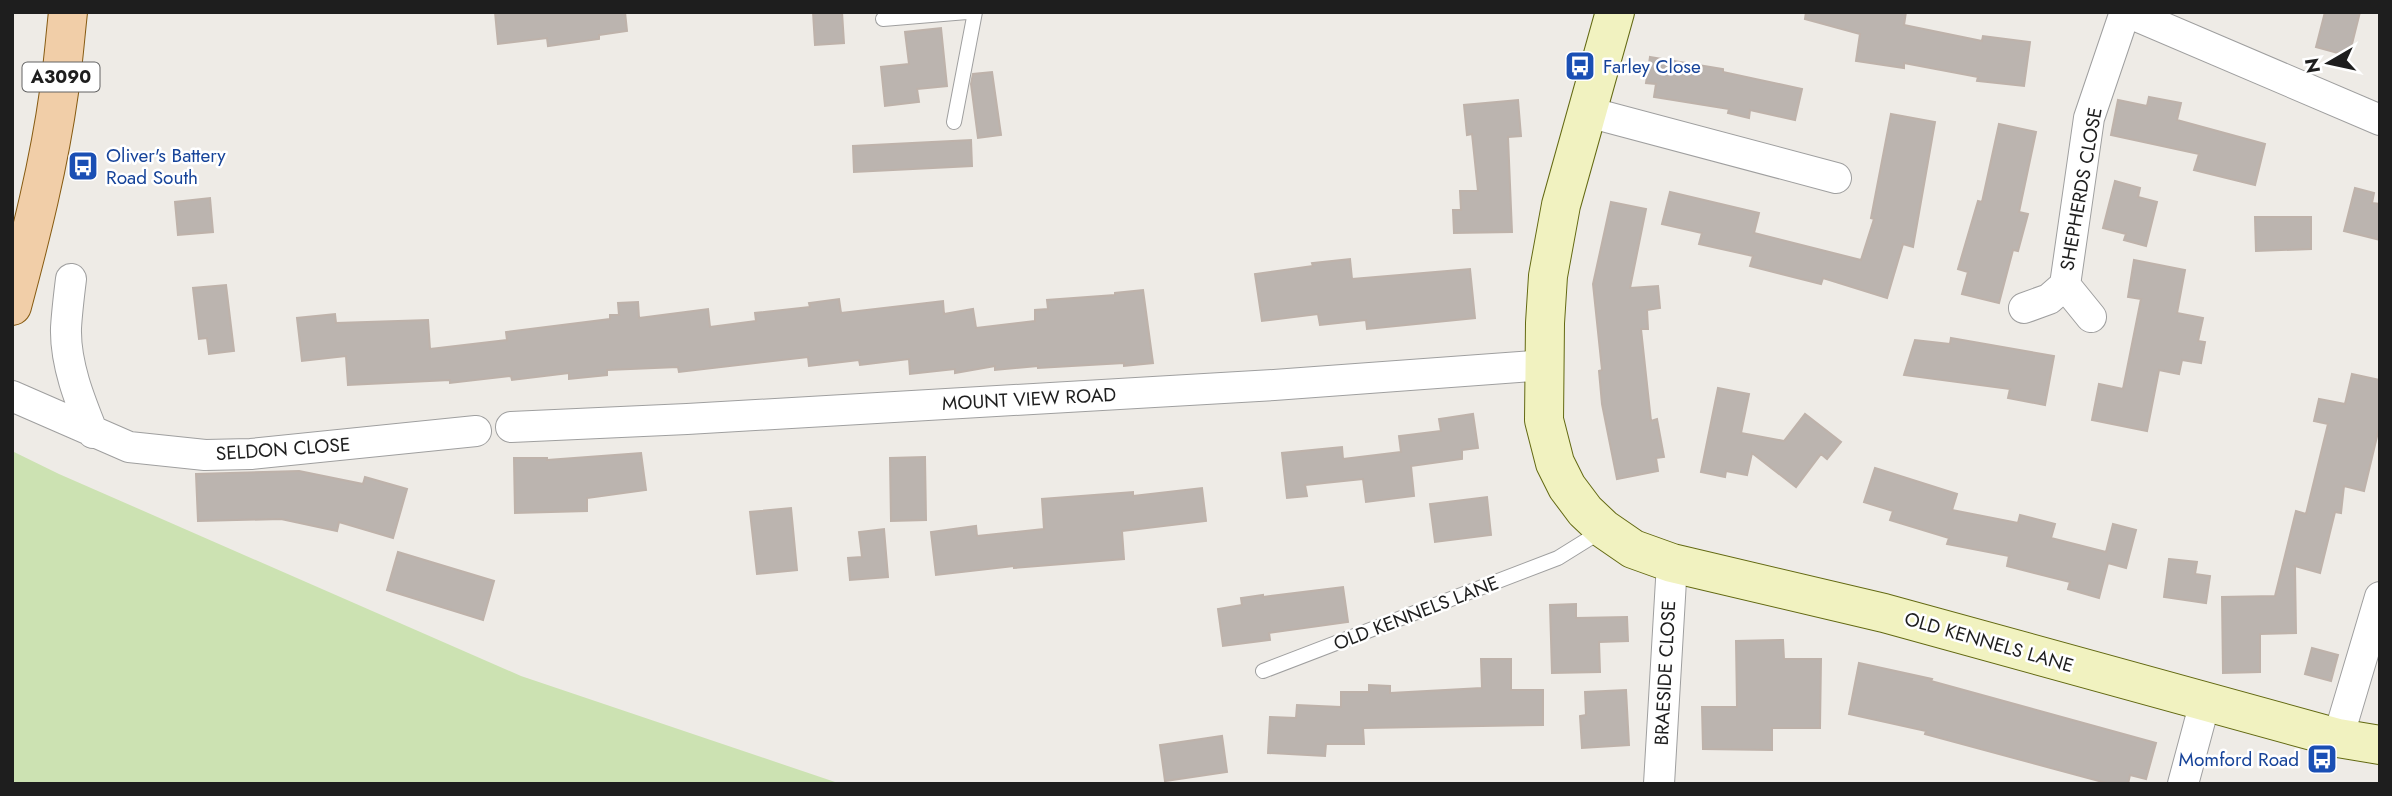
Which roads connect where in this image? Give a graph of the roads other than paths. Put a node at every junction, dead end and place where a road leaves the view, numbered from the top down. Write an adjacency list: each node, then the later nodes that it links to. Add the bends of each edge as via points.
1 (68, 12): 11 (main road, A3090, via 50,141)
2 (967, 12): 6 (lane)
3 (975, 12): 9 (lane)
4 (1615, 12): 7 (street, OLD KENNELS LANE)
5 (2126, 12): 8 (street); 13 (street, SHEPHERDS CLOSE, via 2089,118)
6 (883, 19)
7 (1588, 112): 10 (street); 17 (street, OLD KENNELS LANE, via 1561,205 1548,275)
8 (2380, 120)
9 (954, 122)
10 (1836, 178)
11 (21, 223): 14 (main road, A3090)
12 (71, 279): 21 (street, via 66,330 70,365)
13 (2065, 285): 15 (street, SHEPHERDS CLOSE, via 2049,299); 16 (street, SHEPHERDS CLOSE)
14 (12, 306)
15 (2024, 308)
16 (2091, 317)
17 (1546, 365): 19 (street, MOUNT VIEW ROAD, via 1274,385); 22 (street, OLD KENNELS LANE, via 1544,419 1555,463 1567,487)
18 (12, 396): 21 (street, SELDON CLOSE)
19 (512, 427)
20 (476, 431): 21 (street, SELDON CLOSE, via 205,455 129,447)
21 (93, 433)
22 (1604, 529): 23 (street, OLD KENNELS LANE, via 1633,549); 25 (lane, OLD KENNELS LANE, via 1558,558)
23 (1672, 563): 26 (street, OLD KENNELS LANE, via 1884,613); 29 (street, BRAESIDE CLOSE)
24 (2380, 597): 27 (street)
25 (1263, 671)
26 (2205, 702): 27 (street, OLD KENNELS LANE); 30 (street)
27 (2338, 738): 28 (street, OLD KENNELS LANE)
28 (2380, 745)
29 (1659, 784)
30 (2183, 784)

